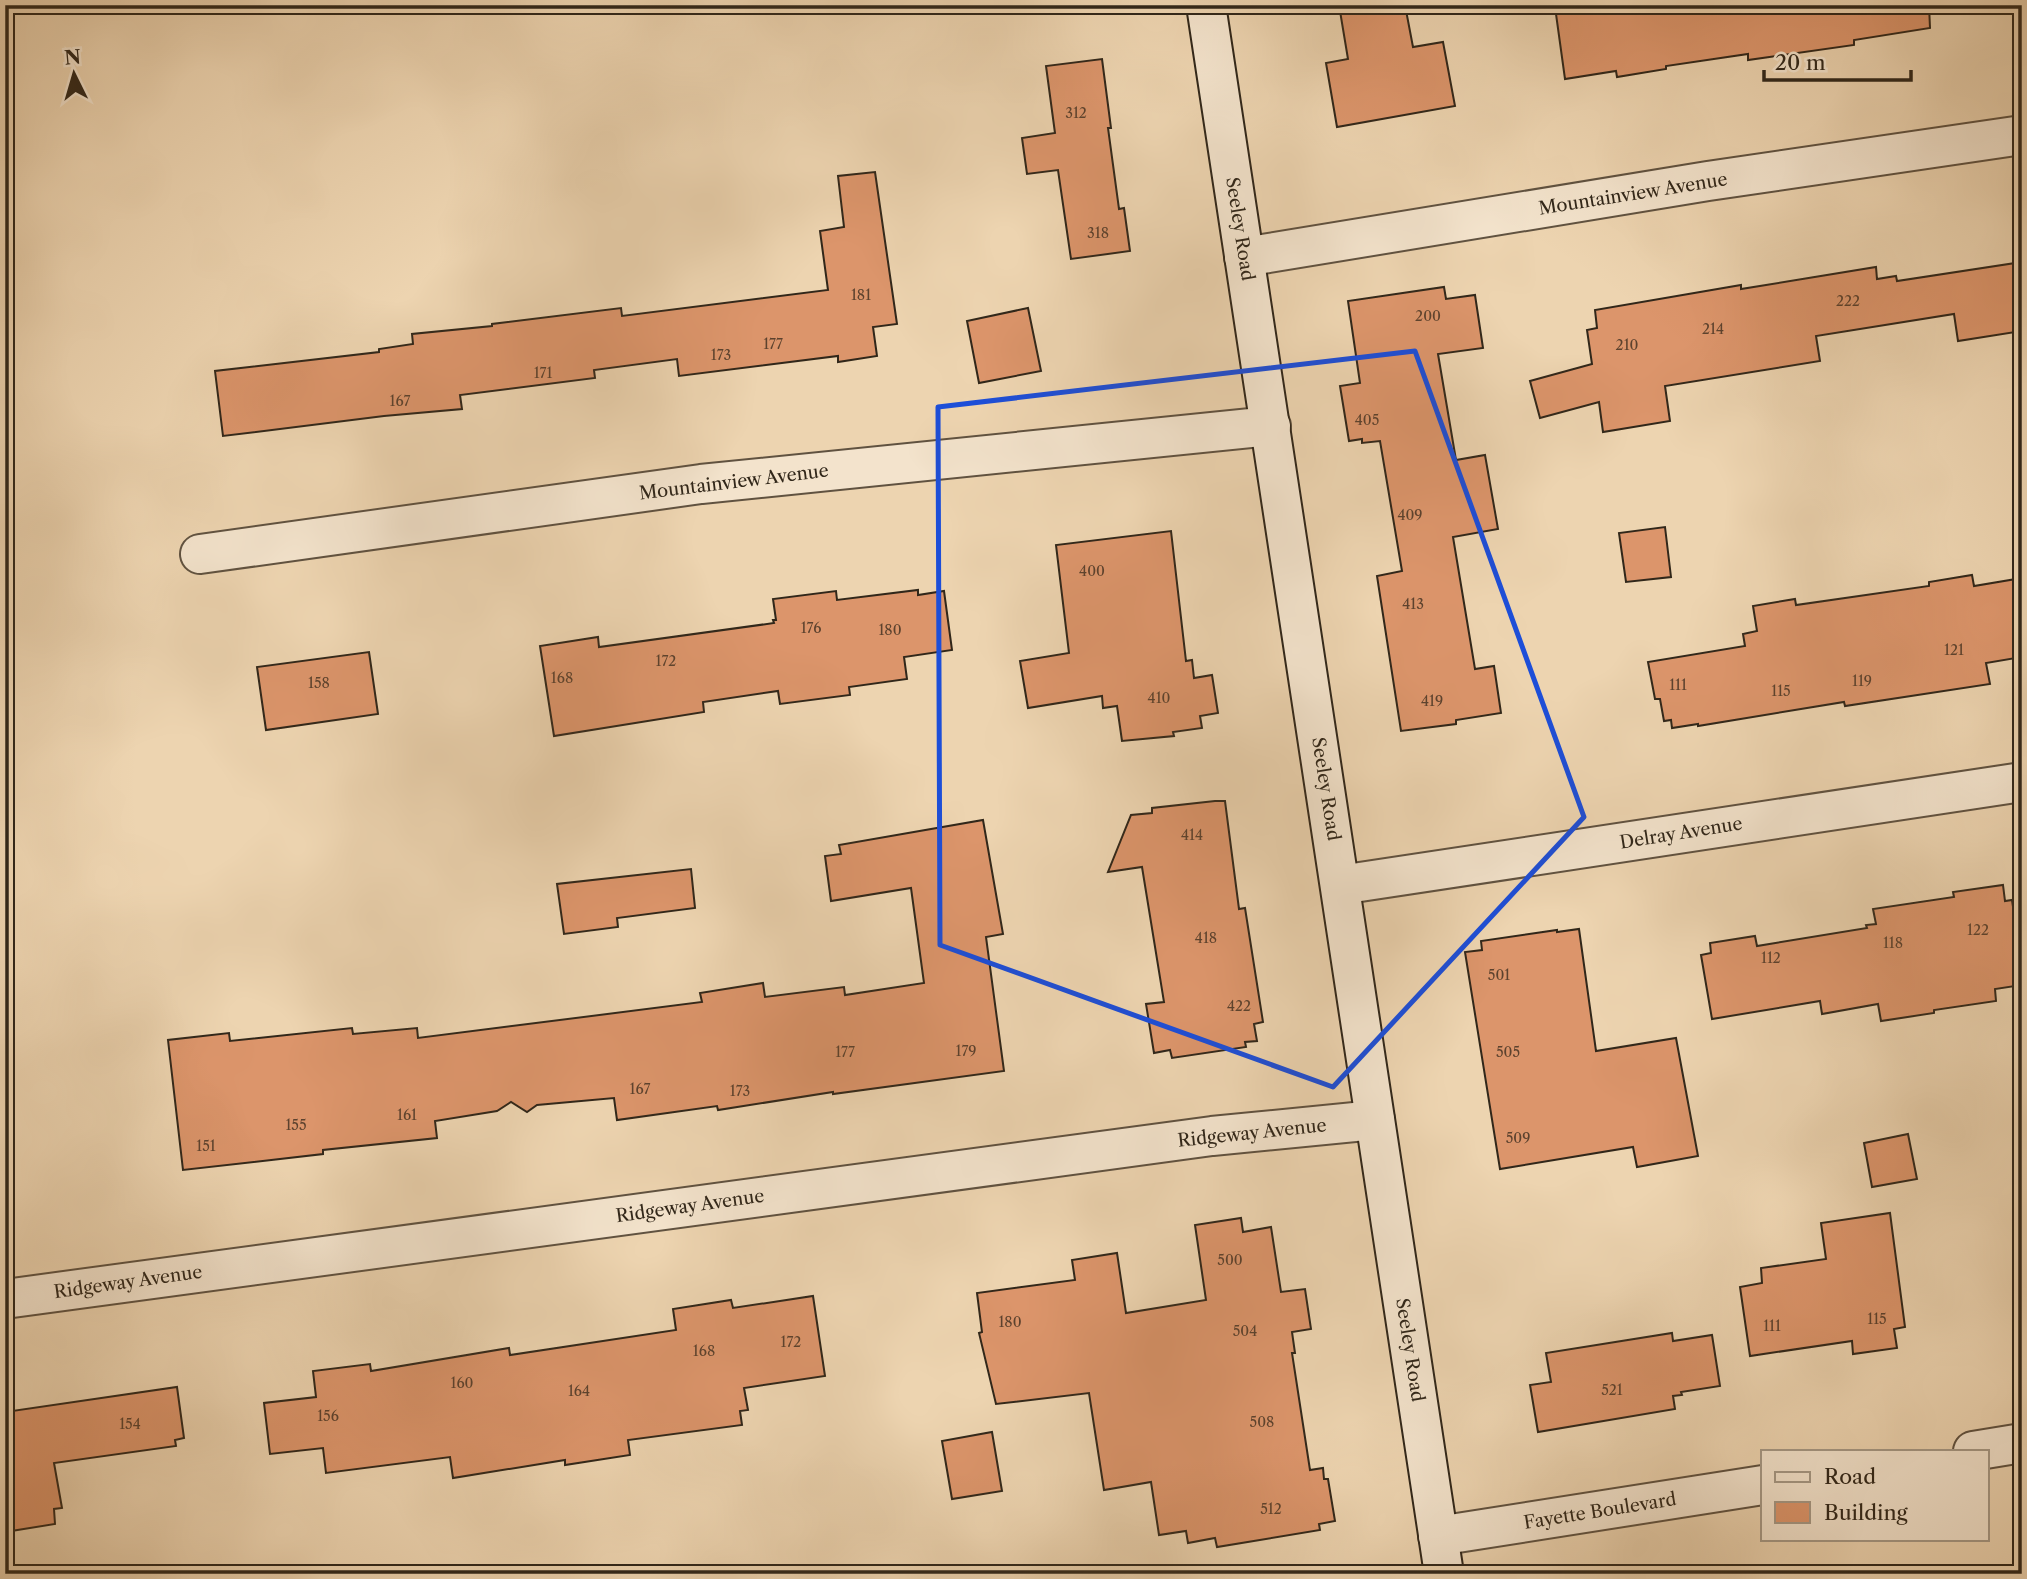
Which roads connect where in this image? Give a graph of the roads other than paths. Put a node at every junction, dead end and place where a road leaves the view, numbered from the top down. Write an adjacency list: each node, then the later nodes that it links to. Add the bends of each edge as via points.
1 (1206, 5): 3 (street, Seeley Road)
2 (2022, 135): 3 (street, Mountainview Avenue)
3 (1244, 257): 4 (street, Seeley Road)
4 (1270, 426): 5 (street, Mountainview Avenue, via 701,484); 7 (street, Seeley Road)
5 (200, 554)
6 (2022, 782): 7 (street, Delray Avenue)
7 (1340, 885): 8 (street, Seeley Road)
8 (1375, 1120): 9 (street, Ridgeway Avenue, via 1212,1136); 13 (street, Seeley Road)
9 (5, 1299)
10 (2022, 1443): 11 (street)
11 (1979, 1450)
12 (1761, 1485): 13 (street, Fayette Boulevard)
13 (1438, 1536): 14 (street, Seeley Road)
14 (1444, 1574)

